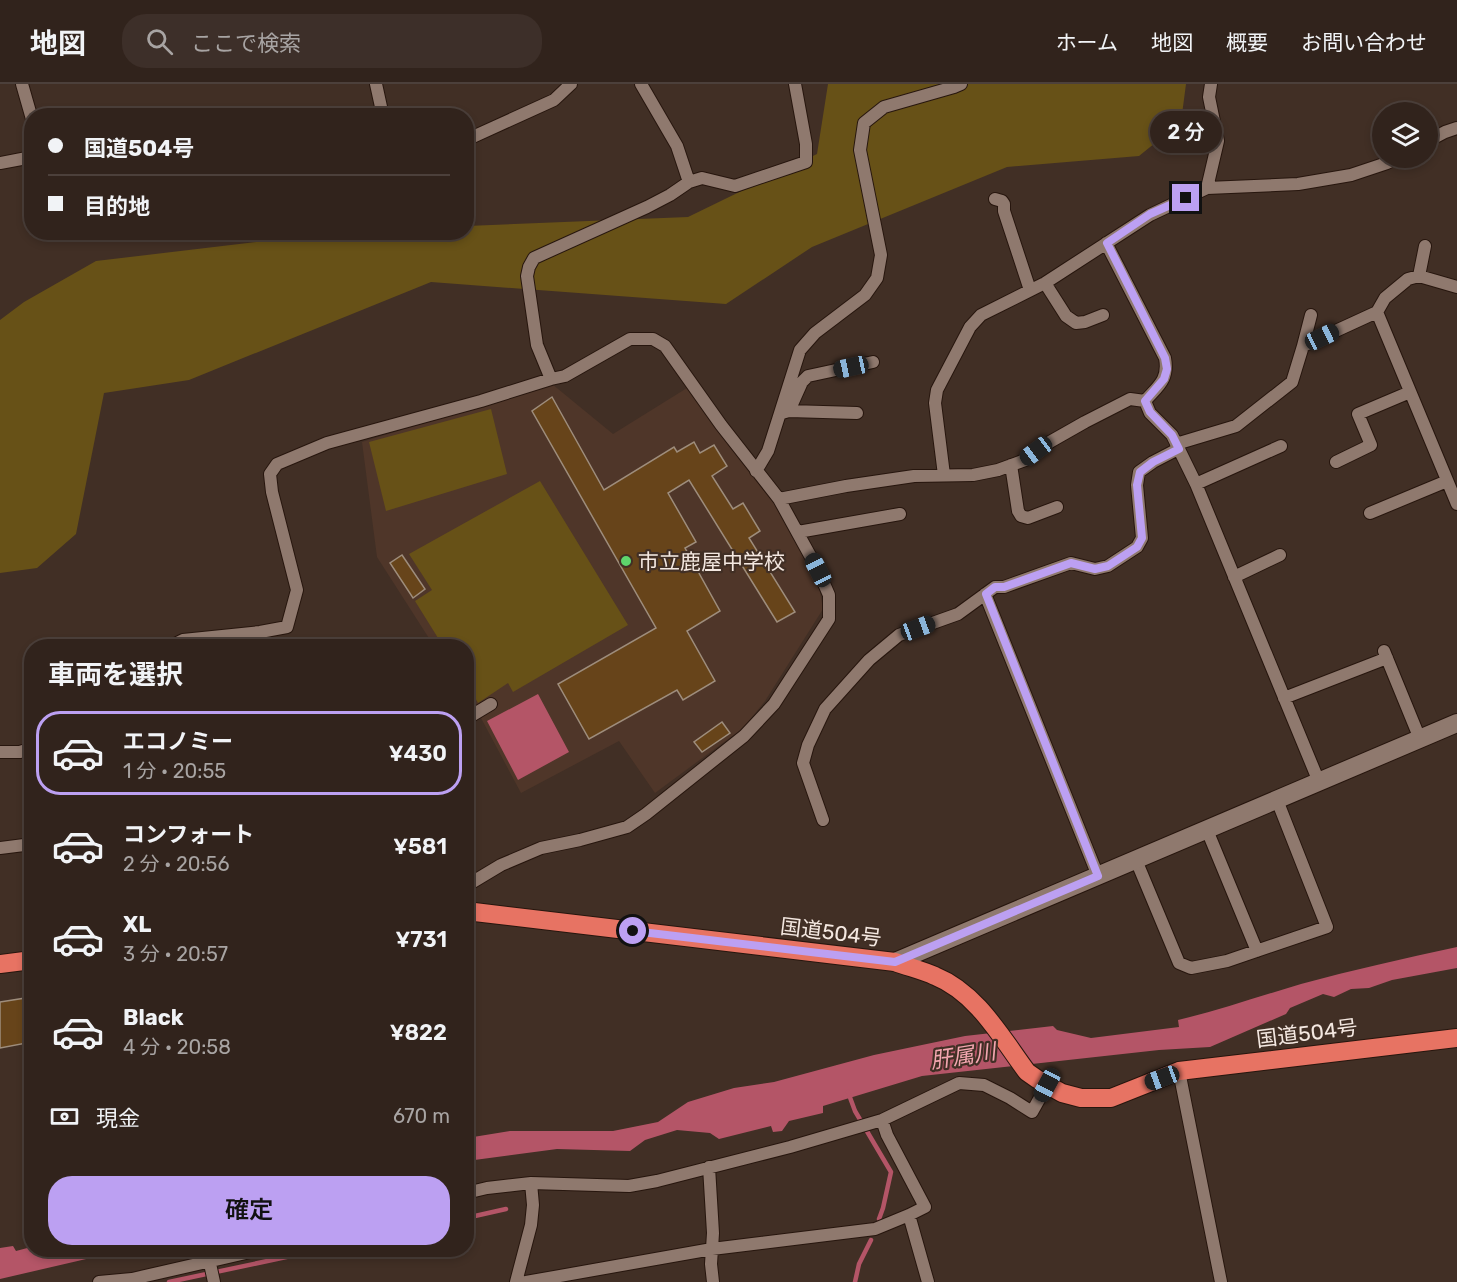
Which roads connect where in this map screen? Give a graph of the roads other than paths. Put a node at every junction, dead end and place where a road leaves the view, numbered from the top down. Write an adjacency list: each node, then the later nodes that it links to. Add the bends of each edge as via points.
1 (22, 84): 8 (street)
2 (376, 84): 9 (street)
3 (572, 84): 11 (street, via 554,100)
4 (640, 84): 16 (street, via 676,146)
5 (795, 84): 16 (street, via 806,162 735,186 702,178)
6 (962, 84): 33 (street, via 884,107 864,123 860,150 881,255 877,278 865,295 814,333 800,350)
7 (1211, 84): 17 (street, via 1209,98 1218,141)
8 (29, 108)
9 (381, 108)
10 (1457, 128): 12 (street)
11 (474, 136)
12 (1438, 136)
13 (24, 158): 14 (street)
14 (0, 163)
15 (1374, 168): 17 (street, via 1298,184)
16 (689, 183): 30 (street, via 647,207 534,258 527,276 537,345)
17 (1208, 188): 19 (street, via 1150,214)
18 (995, 199): 24 (street, via 1004,204)
19 (1107, 243): 22 (street); 32 (street, via 1165,358 1164,379)
20 (1425, 246): 21 (street)
21 (1419, 276): 23 (street); 25 (street, via 1408,279 1384,298)
22 (1045, 283): 24 (street); 26 (street, via 1066,316 1076,323)
23 (1457, 287)
24 (1030, 290): 40 (street, via 981,315 969,327 937,390 935,403)
25 (1377, 312): 28 (street); 31 (street)
26 (1103, 315)
27 (1311, 315): 28 (street)
28 (1303, 346): 35 (street, via 1292,382 1236,426)
29 (873, 362): 33 (street, via 808,376)
30 (551, 379): 39 (street, via 565,376 630,339 653,339 665,346); 52 (street, via 327,443 277,464 270,474 272,492 297,590 287,627)
31 (1410, 392): 37 (street, via 1358,414 1371,445); 41 (street)
32 (1145, 401): 35 (street); 38 (street, via 1130,399)
33 (784, 412): 34 (street); 39 (street)
34 (857, 413)
35 (1177, 446): 42 (street); 51 (street, via 1140,472 1137,485 1142,538 1137,547 1108,566 1095,569 1071,563 995,587)
36 (1281, 446): 42 (street)
37 (1336, 462)
38 (1011, 465): 40 (street); 45 (street, via 1021,516 1028,518)
39 (756, 471): 43 (street)
40 (944, 476): 43 (street, via 914,476)
41 (1447, 481): 44 (street); 46 (street)
42 (1196, 484): 50 (street)
43 (779, 499): 48 (street)
44 (1457, 504)
45 (1057, 507)
46 (1370, 513)
47 (900, 514): 48 (street)
48 (798, 532): 68 (street, via 829,595 829,619 774,704 744,736 627,827 541,848)
49 (1280, 555): 50 (street)
50 (1234, 577): 53 (street)
51 (986, 594): 62 (street, via 958,614 899,635 869,660 825,709 803,763); 67 (street)
52 (193, 639)
53 (1284, 698): 57 (street, via 1386,654); 60 (street)
54 (491, 704): 55 (street)
55 (474, 714)
56 (1457, 723): 57 (street)
57 (1420, 739): 60 (street)
58 (24, 751): 59 (street)
59 (0, 752)
60 (1319, 782): 61 (street)
61 (1277, 800): 63 (street); 70 (street, via 1327,927)
62 (824, 820)
63 (1207, 830): 66 (street); 70 (street)
64 (24, 845): 65 (street)
65 (0, 848)
66 (1136, 860): 67 (street); 70 (street, via 1179,963 1191,968)
67 (1098, 876): 72 (street)
68 (474, 881)
69 (474, 912): 72 (highway, 国道504号)
70 (1257, 951)
71 (24, 961): 73 (highway)
72 (895, 962): 76 (highway, 国道504号, via 936,976 976,1003 1027,1072)
73 (0, 964)
74 (1457, 1038): 75 (highway, 国道504号)
75 (1179, 1071): 76 (highway, 国道504号, via 1111,1098 1081,1098); 91 (street)
76 (1047, 1085): 77 (street, via 1032,1113 984,1085 959,1083)
77 (882, 1120): 78 (street); 81 (street, via 925,1207)
78 (709, 1167): 79 (street, via 629,1186); 82 (street)
79 (531, 1183): 80 (street); 87 (street, via 531,1225)
80 (474, 1191)
81 (909, 1215): 82 (street, via 875,1229); 90 (street)
82 (712, 1249): 88 (street); 89 (street)
83 (202, 1257): 85 (street, via 132,1279)
84 (208, 1257): 86 (street)
85 (99, 1282)
86 (214, 1282)
87 (516, 1282)
88 (526, 1282)
89 (713, 1282)
90 (928, 1282)
91 (1221, 1282)

